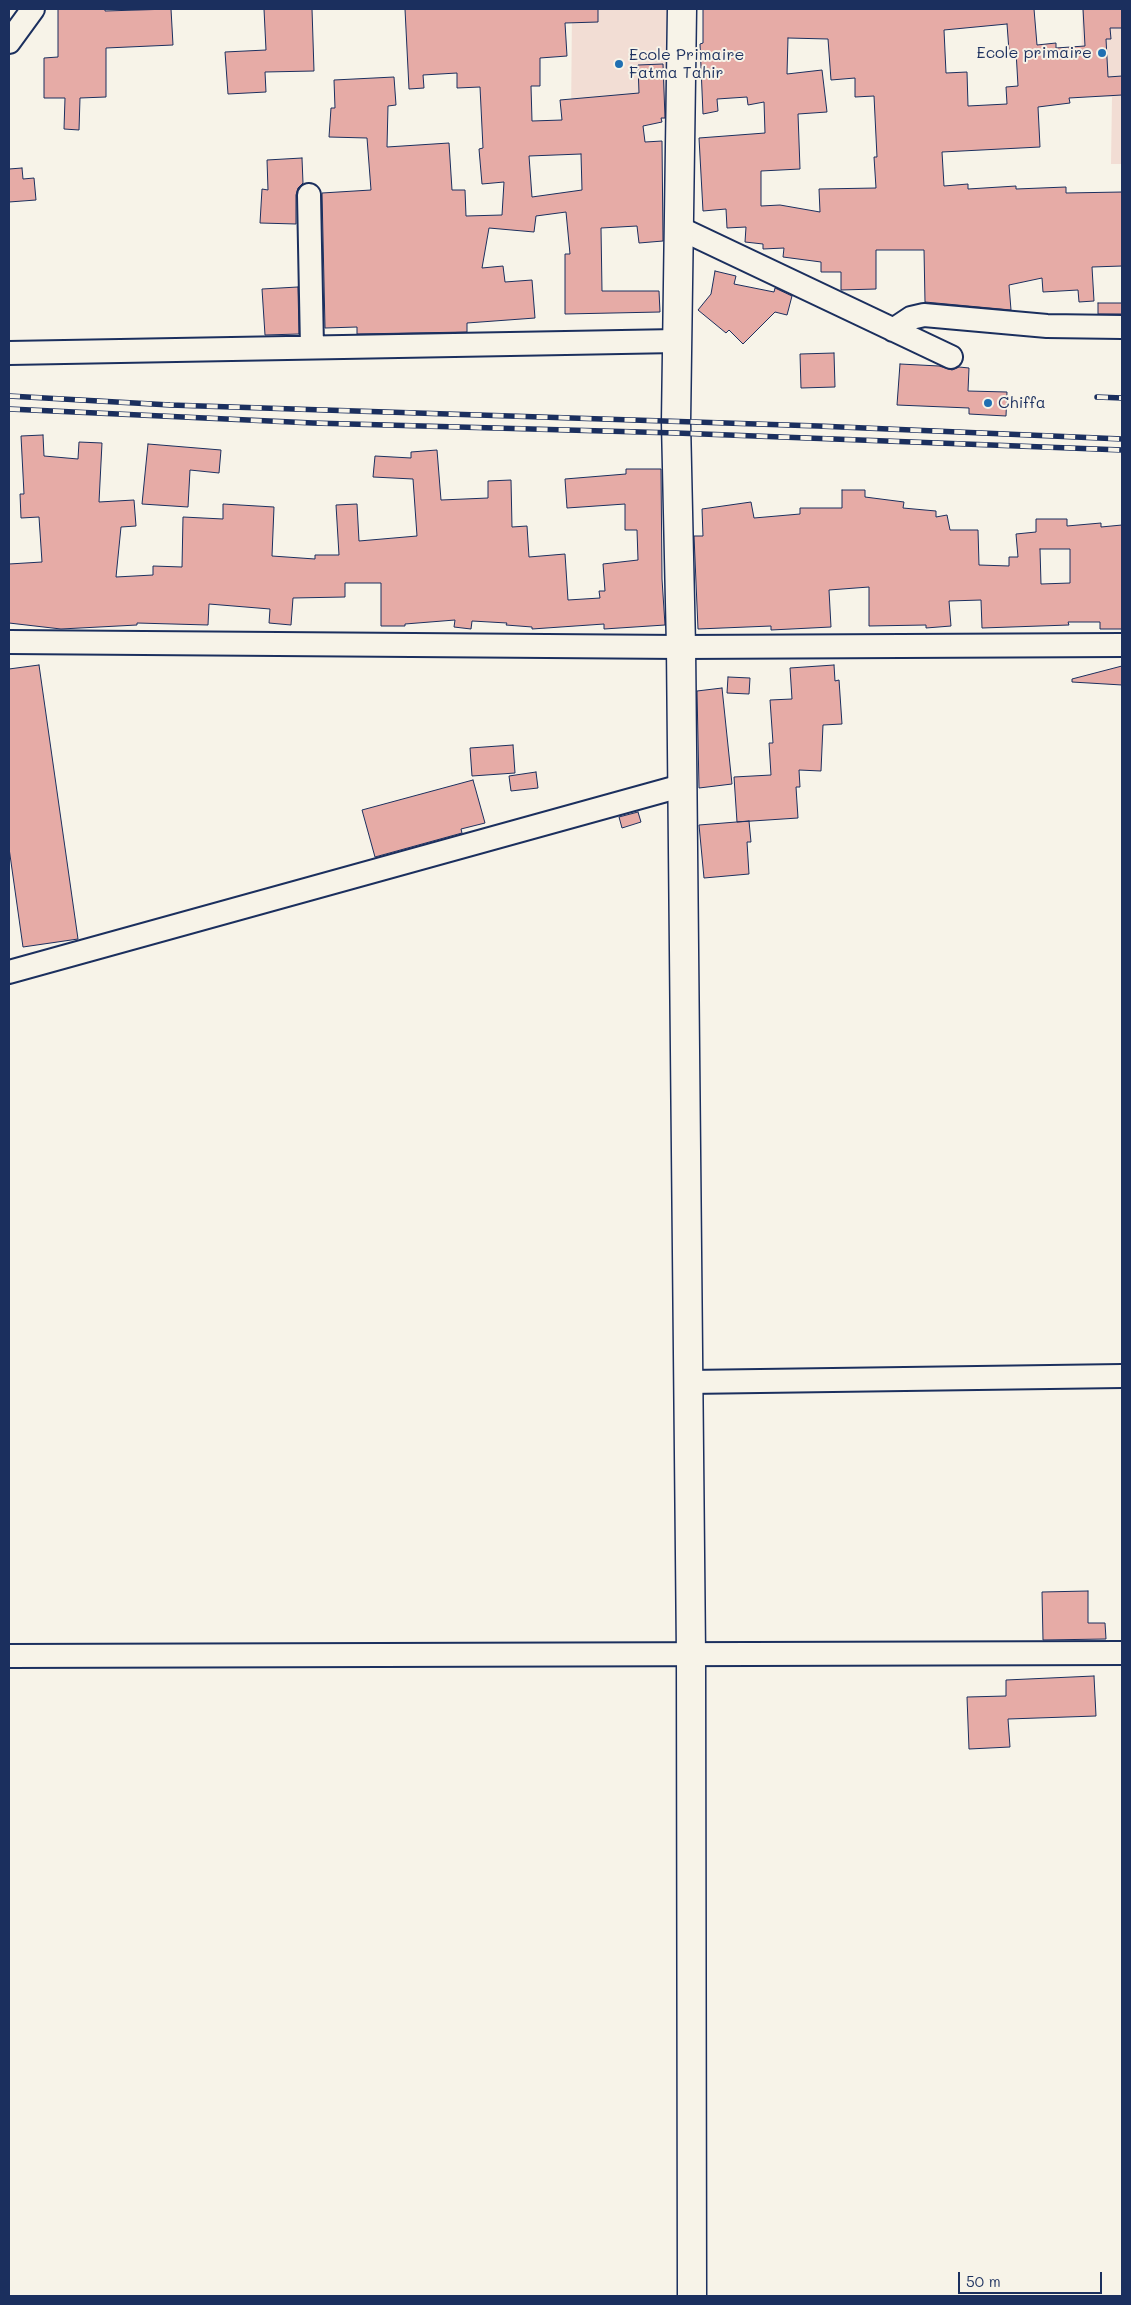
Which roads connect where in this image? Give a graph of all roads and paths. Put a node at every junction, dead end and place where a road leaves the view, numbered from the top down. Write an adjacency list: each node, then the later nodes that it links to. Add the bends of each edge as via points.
1 (33, 9): 3 (street)
2 (682, 9): 5 (main road)
3 (9, 42)
4 (309, 195): 9 (street)
5 (677, 226): 7 (street); 8 (main road)
6 (1122, 327): 7 (street, via 1047,326 924,315 911,318)
7 (894, 330): 11 (street)
8 (677, 341): 9 (street); 14 (main road)
9 (312, 348): 10 (street)
10 (9, 353)
11 (951, 357)
12 (9, 642): 14 (street)
13 (1122, 645): 14 (street)
14 (681, 647): 15 (main road)
15 (681, 786): 16 (street); 18 (main road)
16 (9, 972)
17 (1122, 1376): 18 (street)
18 (688, 1382): 20 (main road)
19 (1122, 1653): 20 (street)
20 (691, 1654): 21 (street); 22 (main road)
21 (9, 1656)
22 (692, 2296)

